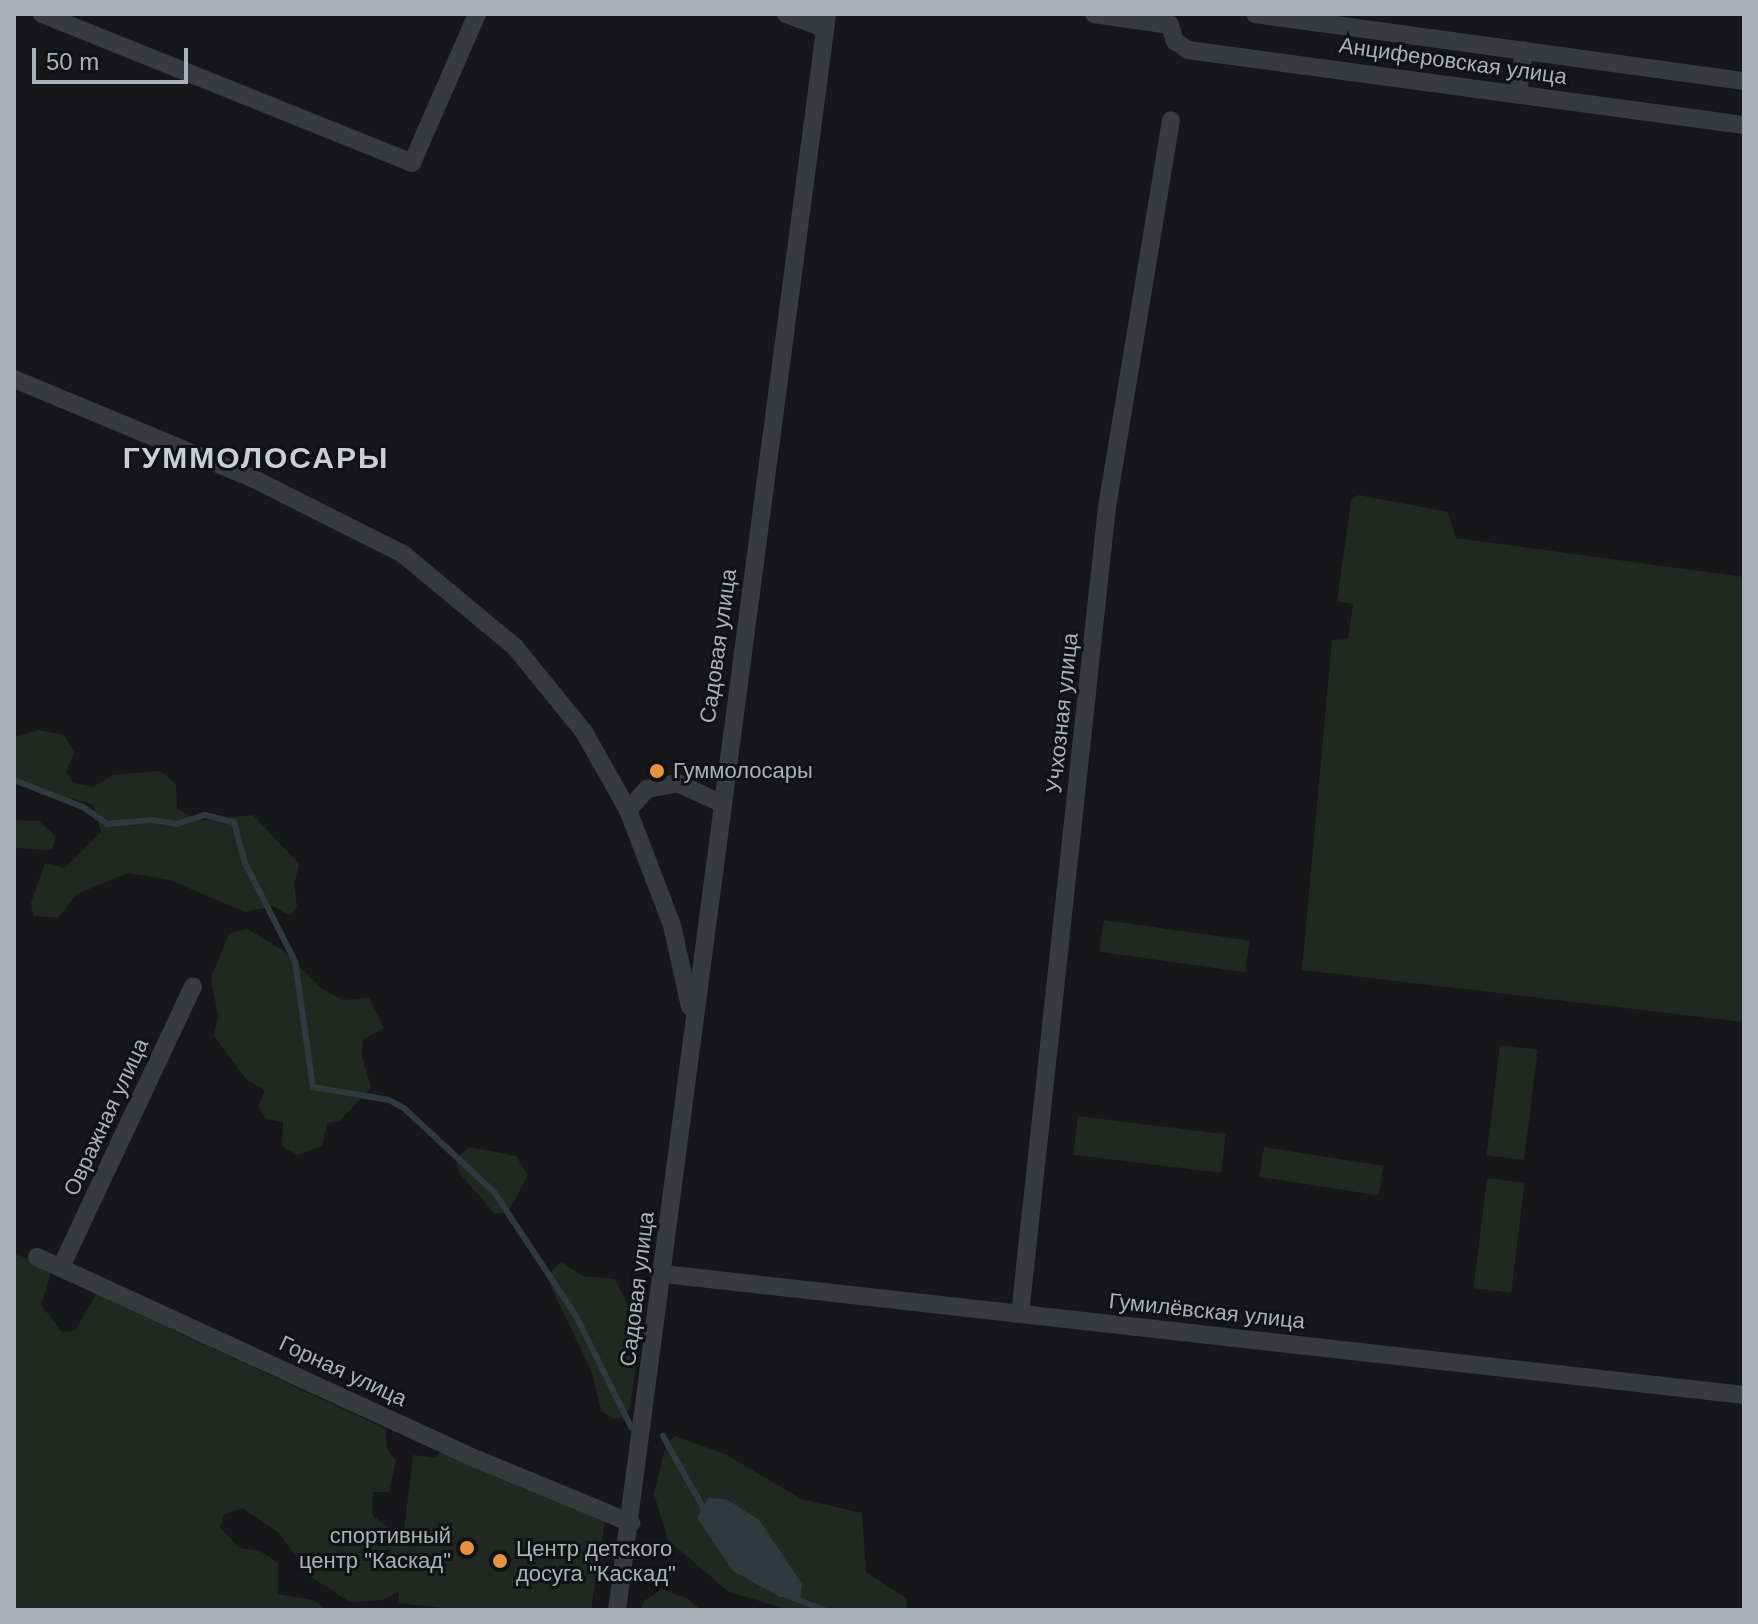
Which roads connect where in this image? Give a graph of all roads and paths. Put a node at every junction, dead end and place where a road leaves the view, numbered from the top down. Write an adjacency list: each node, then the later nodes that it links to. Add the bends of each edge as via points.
1 (42, 14): 2 (street, via 412,163)
2 (477, 14)
3 (786, 14): 7 (street)
4 (1094, 14): 6 (street, Анциферовская улица)
5 (1255, 14): 8 (street, Анциферовская улица)
6 (1174, 19): 10 (street, Анциферовская улица, via 1175,41 1188,50)
7 (825, 21): 14 (street, Садовая улица)
8 (1524, 50): 9 (street, Анциферовская улица); 10 (street)
9 (1744, 81)
10 (1518, 93): 12 (street, Анциферовская улица)
11 (1171, 120): 21 (street, Учхозная улица, via 1107,507)
12 (1744, 125)
13 (14, 379): 15 (street, via 250,477 403,554 515,647 584,732)
14 (721, 803): 15 (street, via 677,783 647,789); 17 (street, Садовая улица)
15 (628, 810): 17 (street, via 672,925)
16 (193, 987): 19 (street, Овражная улица)
17 (693, 1026): 20 (street, Садовая улица)
18 (37, 1257): 19 (street, Горная улица)
19 (61, 1267): 23 (street, Горная улица, via 479,1460)
20 (664, 1274): 21 (street, Гумилёвская улица); 23 (street, Садовая улица)
21 (1020, 1314): 22 (street, Гумилёвская улица)
22 (1744, 1395)
23 (631, 1523): 24 (street, Садовая улица)
24 (617, 1610)

